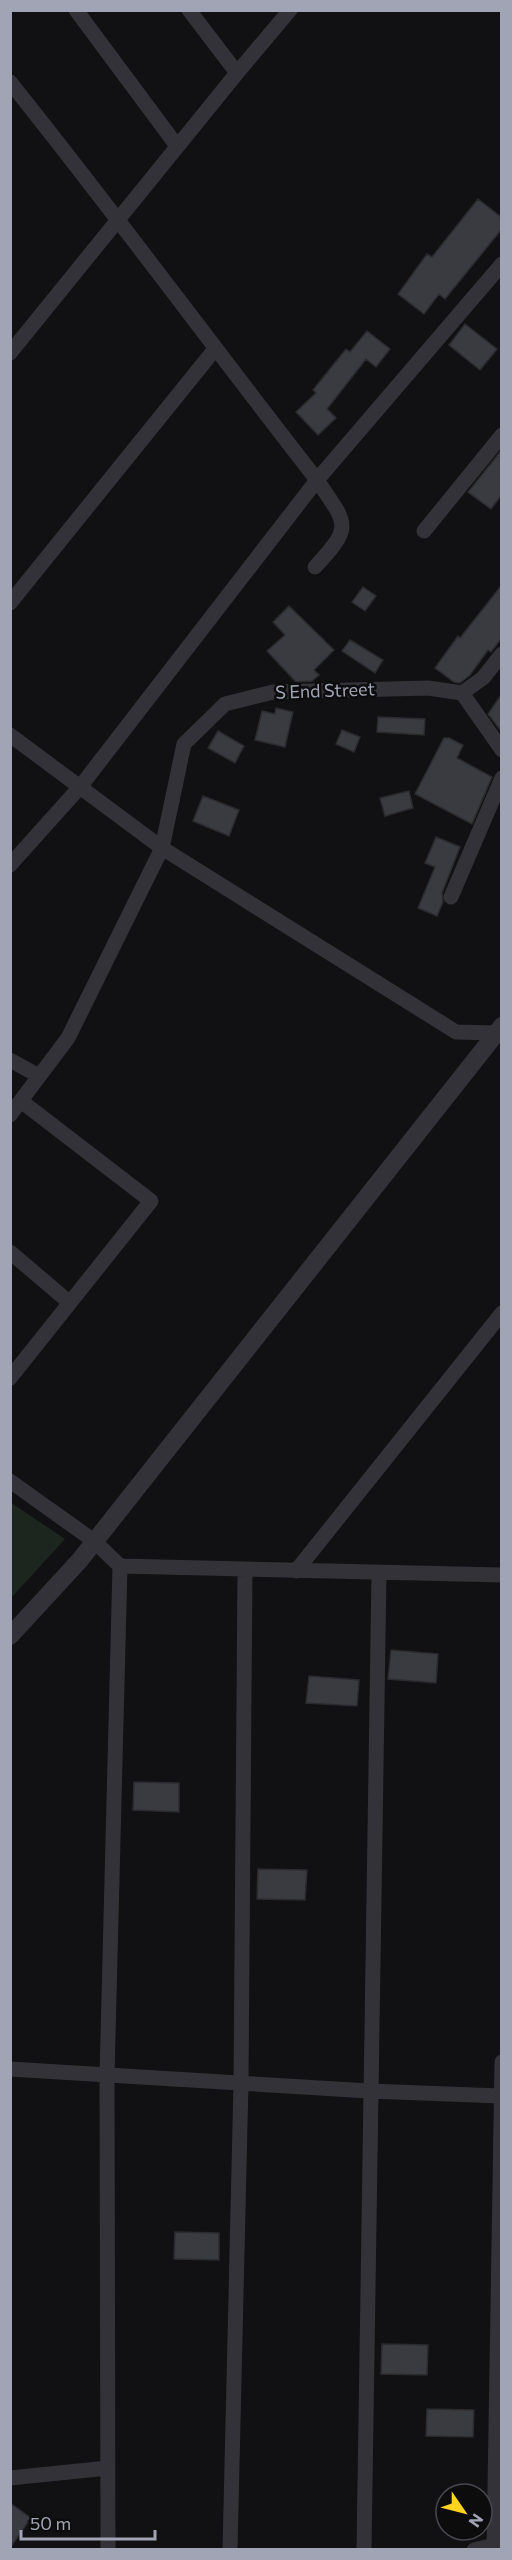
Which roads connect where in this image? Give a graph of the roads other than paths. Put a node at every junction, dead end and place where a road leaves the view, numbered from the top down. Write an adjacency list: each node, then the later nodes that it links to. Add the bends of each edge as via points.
1 (76, 10): 6 (street)
2 (189, 10): 4 (street)
3 (290, 10): 4 (street)
4 (237, 73): 6 (street)
5 (10, 82): 7 (street)
6 (177, 146): 7 (street)
7 (119, 219): 9 (street); 10 (street)
8 (501, 264): 12 (street)
9 (215, 349): 12 (street); 15 (street)
10 (10, 353)
11 (501, 435): 13 (street)
12 (317, 480): 14 (street, via 342,518 343,532); 21 (street)
13 (424, 531)
14 (315, 567)
15 (10, 603)
16 (501, 654): 17 (street, via 483,678)
17 (462, 693): 19 (street); 22 (street, S End Street, via 428,688 273,692 225,704 184,744)
18 (10, 735): 21 (street)
19 (501, 750)
20 (501, 778): 24 (street)
21 (81, 787): 22 (street); 23 (street)
22 (162, 848): 25 (street, via 456,1032); 27 (street, S End Street, via 68,1038)
23 (10, 865)
24 (451, 897)
25 (499, 1030): 35 (street)
26 (10, 1060): 27 (street)
27 (39, 1076): 28 (street, S End Street)
28 (21, 1101): 29 (street, S End Street); 31 (street, via 151,1201)
29 (10, 1115)
30 (10, 1252): 31 (street)
31 (70, 1303): 33 (street)
32 (501, 1313): 38 (street)
33 (10, 1378)
34 (10, 1481): 35 (street)
35 (94, 1541): 36 (street); 41 (street)
36 (120, 1566): 37 (street); 44 (street)
37 (245, 1569): 38 (street); 45 (street)
38 (296, 1571): 39 (street)
39 (378, 1572): 40 (street); 46 (street)
40 (501, 1575)
41 (10, 1636)
42 (501, 2062): 47 (street)
43 (10, 2069): 44 (street)
44 (107, 2075): 45 (street); 48 (street)
45 (241, 2083): 46 (street); 52 (street)
46 (369, 2091): 47 (street); 53 (street)
47 (501, 2096): 50 (street)
48 (108, 2468): 49 (street); 51 (street)
49 (10, 2478)
50 (496, 2546): 54 (street)
51 (108, 2550)
52 (230, 2550)
53 (364, 2550)
54 (474, 2550)

